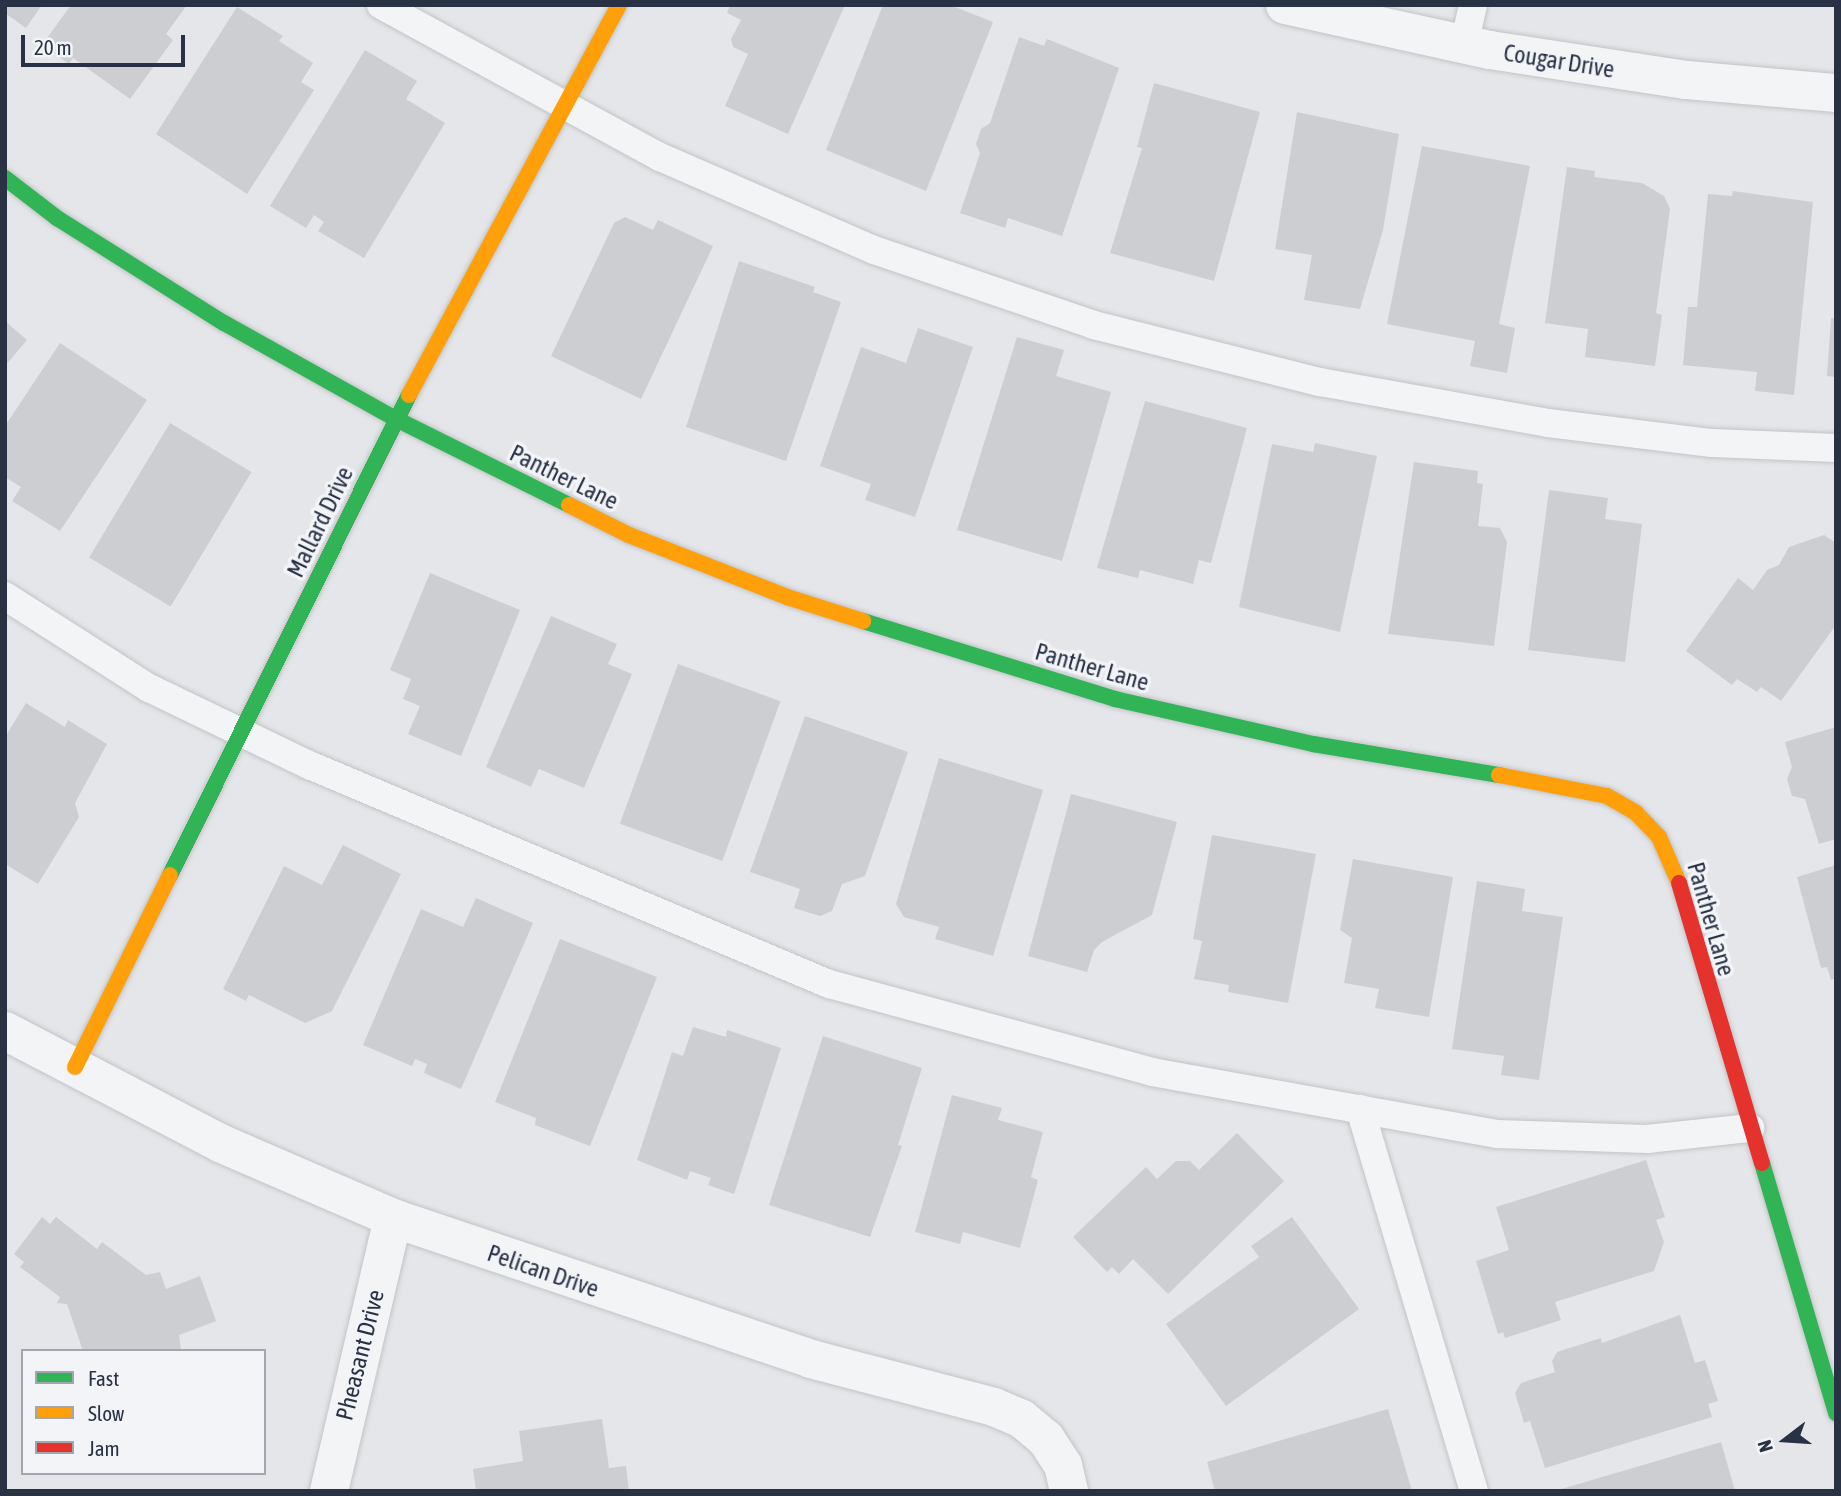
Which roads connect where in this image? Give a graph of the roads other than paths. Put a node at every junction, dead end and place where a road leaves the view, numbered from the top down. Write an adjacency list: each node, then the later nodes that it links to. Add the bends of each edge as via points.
1 (381, 5): 7 (lane)
2 (619, 5): 7 (street, Mallard Drive)
3 (1285, 5): 5 (street, Cougar Drive)
4 (1473, 5): 5 (lane)
5 (1464, 45): 6 (street, Cougar Drive, via 1687,80)
6 (1836, 93)
7 (566, 108): 9 (street, Mallard Drive); 10 (lane, via 660,157 874,250 1094,325 1320,382 1548,423 1712,443)
8 (5, 178): 9 (street, Panther Lane, via 57,218 224,323)
9 (396, 419): 12 (street, Mallard Drive); 16 (street, Panther Lane, via 629,535 787,597 943,648 1216,723 1607,796 1636,813 1659,837 1674,866)
10 (1836, 448)
11 (5, 596): 12 (lane, via 149,688)
12 (241, 732): 14 (street, Mallard Drive); 15 (lane, via 582,883 829,984 1152,1072)
13 (5, 1031): 14 (street, Pelican Drive)
14 (75, 1067): 17 (street, Pelican Drive, via 220,1143)
15 (1360, 1109): 16 (lane, via 1499,1134 1647,1139); 21 (lane)
16 (1750, 1128): 18 (street, Panther Lane)
17 (393, 1218): 19 (street, Pheasant Drive); 20 (street, Pelican Drive, via 811,1359 994,1407 1022,1419 1046,1439 1063,1465)
18 (1836, 1413)
19 (329, 1491)
20 (1069, 1491)
21 (1474, 1491)

